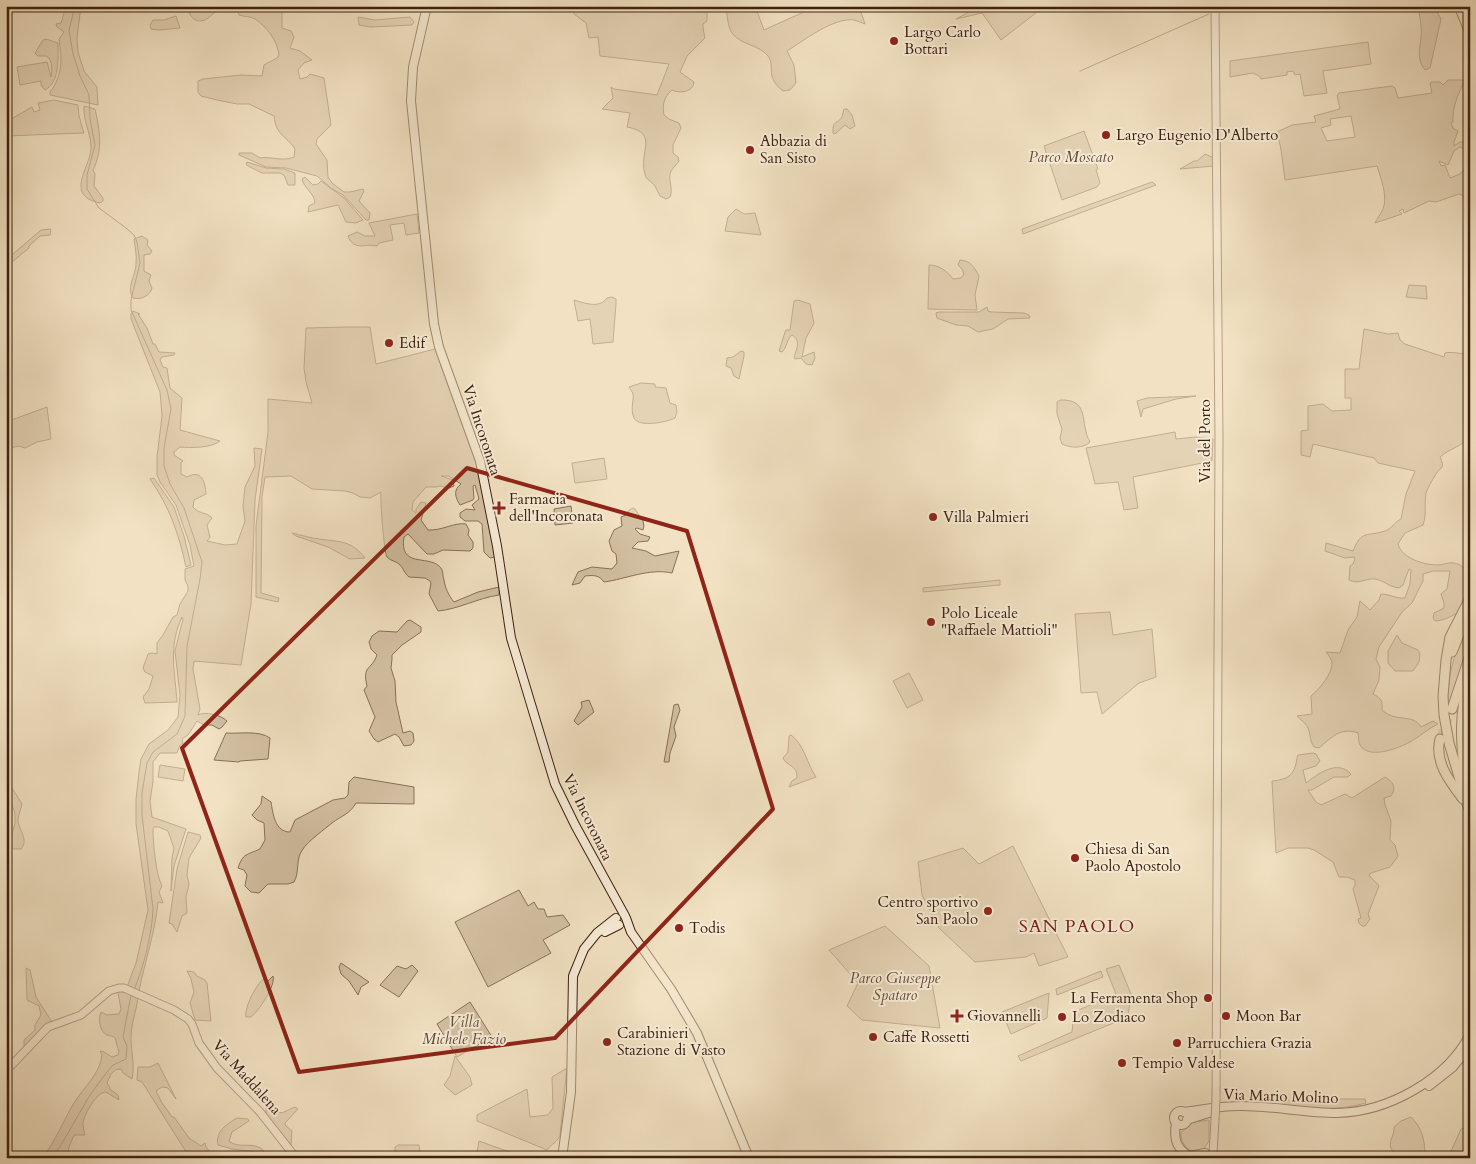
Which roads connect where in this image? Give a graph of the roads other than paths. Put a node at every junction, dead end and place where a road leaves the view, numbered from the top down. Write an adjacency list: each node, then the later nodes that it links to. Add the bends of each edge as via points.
1 (427, 6): 14 (main road, Via Incoronata, via 413,66 410,101 434,324 439,347 480,461 497,546 510,638 555,784 617,904)
2 (1216, 6): 20 (street, Via del Porto, bridge, via 1219,406 1216,1099 1214,1132)
3 (1459, 6): 4 (main road)
4 (1470, 33)
5 (1470, 598): 8 (main road, via 1450,637)
6 (1470, 610): 8 (main road)
7 (1470, 655): 10 (main road)
8 (1446, 669): 12 (main road, via 1444,714)
9 (1470, 676): 12 (main road, via 1460,730)
10 (1452, 709)
11 (1440, 739): 12 (main road, via 1439,761)
12 (1468, 806): 13 (main road)
13 (1470, 814)
14 (621, 920): 23 (main road, via 597,933 589,942 580,955 573,976 571,1092); 24 (main road, Via Incoronata, via 671,989 697,1033)
15 (1470, 1034): 18 (main road, Via Mario Molino, via 1447,1065 1428,1082 1382,1104 1337,1113 1240,1106)
16 (1470, 1046): 19 (main road, Via Mario Molino, via 1432,1085 1383,1109 1337,1117 1232,1111 1206,1114)
17 (6, 1071): 22 (street, Via Maddalena, via 48,1027 81,1015 113,989 128,990 188,1019 199,1043 217,1068 260,1112)
18 (1184, 1112): 19 (main road, via 1188,1116); 19 (main road, via 1178,1112 1174,1118)
19 (1183, 1122): 21 (main road, via 1176,1138 1180,1149)
20 (1208, 1155): 21 (main road)
21 (1192, 1157)
22 (296, 1158)
23 (562, 1158)
24 (749, 1158)

